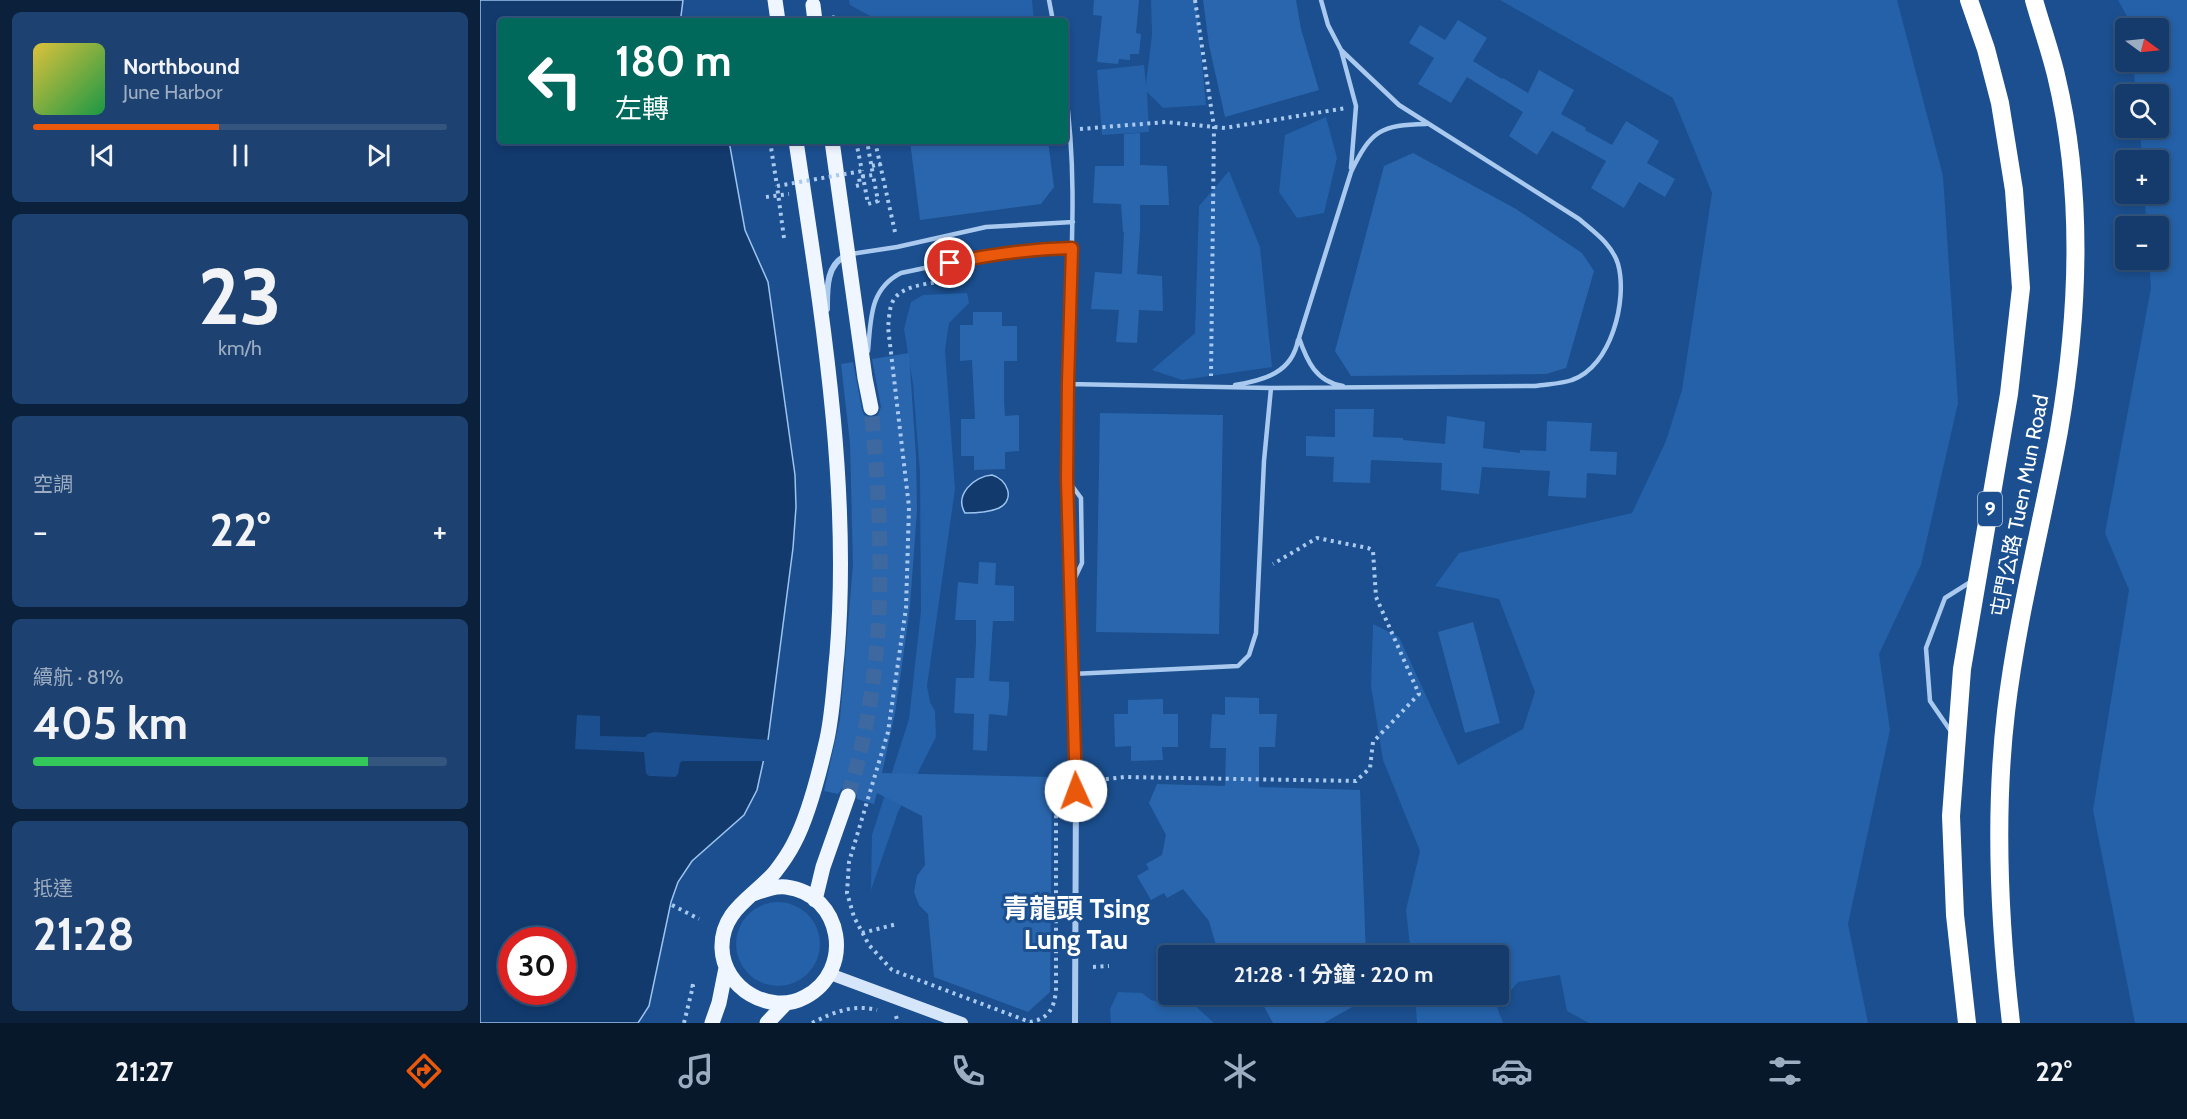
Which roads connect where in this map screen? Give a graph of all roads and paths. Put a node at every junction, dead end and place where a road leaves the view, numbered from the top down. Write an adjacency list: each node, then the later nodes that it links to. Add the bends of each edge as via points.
1 (775, 0): 9 (main road)
2 (1049, 0): 12 (lane)
3 (1195, 0): 17 (path)
4 (1321, 0): 13 (lane)
5 (1970, 0): 51 (highway, 屯門公路 Tuen Mun Road / 9, via 2000,103 2014,190 2021,288 2009,394)
6 (2034, 0): 81 (highway, 屯門公路 Tuen Mun Road, via 2065,126 2073,203 2075,285 2063,402 2012,669 2000,776 2000,885)
7 (813, 5): 10 (main road)
8 (831, 17): 11 (path)
9 (778, 18)
10 (815, 18)
11 (834, 18)
12 (1052, 18)
13 (1341, 50): 14 (lane); 16 (lane, via 1399,105)
14 (1356, 106): 17 (path); 28 (lane)
15 (1068, 109): 18 (lane)
16 (1428, 124): 28 (lane, via 1385,128 1359,154); 47 (lane, via 1569,213 1604,240 1617,263 1622,291 1616,322 1604,351 1592,367 1572,380 1535,386)
17 (1214, 127): 18 (path, via 1166,122); 44 (path)
18 (1071, 130): 34 (lane)
19 (770, 144): 30 (path)
20 (796, 144): 42 (main road)
21 (832, 144): 38 (main road)
22 (857, 144): 27 (path)
23 (868, 144): 26 (path)
24 (876, 144): 25 (path)
25 (880, 164): 26 (path); 35 (path)
26 (872, 166): 29 (path)
27 (862, 171): 29 (path, bridge, via 868,204 878,201); 30 (path, bridge)
28 (1351, 172): 40 (lane)
29 (873, 175): 31 (path, via 858,177 860,185)
30 (777, 186): 36 (path, bridge)
31 (856, 186)
32 (789, 194): 33 (path)
33 (766, 197)
34 (1073, 222): 37 (lane); 38 (lane, via 986,227)
35 (895, 232)
36 (784, 238)
37 (1072, 248): 41 (lane, via 987,255 889,279 875,299); 43 (lane)
38 (849, 255): 41 (main road); 42 (street, via 834,265 827,286)
39 (956, 280): 64 (path, via 900,292 892,303 888,327 909,507 906,608 888,732 849,862 847,893)
40 (1299, 338): 45 (lane, via 1287,365 1275,375); 47 (lane, via 1315,372 1326,381)
41 (865, 378): 48 (main road)
42 (829, 381): 59 (main road, via 841,602 827,738 795,842 776,871)
43 (1068, 384): 44 (lane); 49 (lane)
44 (1210, 387): 45 (lane)
45 (1224, 387): 46 (lane)
46 (1271, 388): 47 (lane); 53 (lane, via 1256,633 1249,655 1238,666)
47 (1360, 388)
48 (871, 408)
49 (1067, 479): 52 (lane); 52 (lane, via 1081,498 1082,563)
50 (1273, 564): 57 (path, via 1317,538 1373,551 1376,597 1419,694 1372,742 1370,768 1356,781 1124,777)
51 (1977, 578): 54 (highway, 屯門公路 Tuen Mun Road / 9, via 1962,669); 54 (lane, via 1945,597 1926,648 1930,701)
52 (1070, 587): 53 (lane)
53 (1072, 674): 55 (lane)
54 (1957, 740): 80 (highway, 屯門公路 Tuen Mun Road / 9, via 1951,816 1954,915)
55 (1076, 779): 79 (street)
56 (1056, 781): 64 (path, via 1056,991 1050,1013 1042,1020 1030,1022 892,970)
57 (1091, 781)
58 (848, 796): 60 (main road)
59 (753, 894): 60 (main road, via 786,887); 67 (main road, via 739,904 723,934)
60 (815, 900): 68 (main road, via 830,916 837,935 837,955)
61 (672, 905): 62 (path)
62 (699, 919)
63 (897, 924): 64 (path)
64 (862, 933)
65 (1109, 966): 66 (path)
66 (1094, 967)
67 (726, 968): 70 (main road, via 750,996); 74 (main road)
68 (830, 974): 70 (main road, via 803,999); 78 (street)
69 (687, 985): 73 (path, via 693,987)
70 (786, 1003): 75 (main road)
71 (896, 1016): 72 (path); 76 (path, via 861,1006); 77 (path)
72 (902, 1018)
73 (684, 1023)
74 (712, 1023)
75 (767, 1023)
76 (812, 1023)
77 (898, 1023)
78 (962, 1023)
79 (1075, 1023)
80 (1967, 1023)
81 (2011, 1023)

